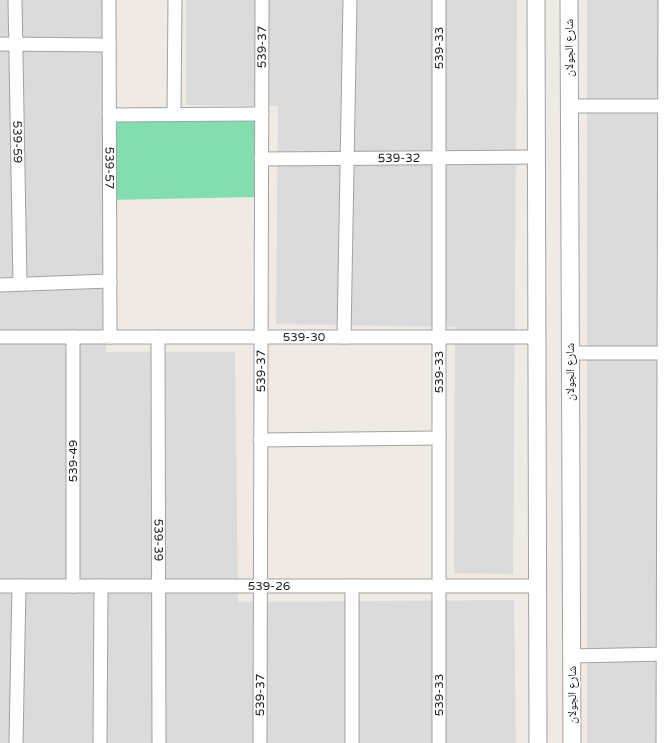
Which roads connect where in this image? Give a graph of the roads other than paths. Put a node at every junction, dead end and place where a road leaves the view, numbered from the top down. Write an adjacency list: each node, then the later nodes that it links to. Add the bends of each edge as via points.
1 (15, 0): 11 (street, 539-59)
2 (109, 0): 12 (street, 539-57)
3 (175, 0): 15 (street)
4 (262, 0): 16 (street, 539-37)
5 (350, 0): 19 (street)
6 (439, 0): 20 (street, 539-33)
7 (536, 0): 18 (street)
8 (569, 0): 13 (street, شارع الجولان)
9 (665, 0): 14 (street)
10 (0, 44): 11 (street)
11 (16, 44): 12 (street); 23 (street, 539-59)
12 (109, 45): 17 (street, 539-57)
13 (569, 106): 14 (street); 34 (street, شارع الجولان)
14 (666, 106): 33 (street)
15 (174, 114): 16 (street); 17 (street)
16 (262, 114): 21 (street, 539-37)
17 (109, 115): 22 (street, 539-57)
18 (536, 157): 20 (street, 539-32); 32 (street)
19 (347, 158): 20 (street, 539-32); 21 (street, 539-32); 30 (street)
20 (439, 158): 31 (street, 539-33)
21 (262, 159): 29 (street, 539-37)
22 (110, 281): 23 (street); 27 (street, 539-57)
23 (20, 284): 24 (street)
24 (0, 285)
25 (0, 336): 26 (street, 539-30)
26 (73, 337): 27 (street, 539-30); 39 (street, 539-49)
27 (110, 337): 28 (street, 539-30)
28 (158, 337): 29 (street, 539-30); 41 (street, 539-39)
29 (261, 337): 30 (street, 539-30); 36 (street, 539-37)
30 (344, 337): 31 (street, 539-30)
31 (439, 337): 32 (street, 539-30); 35 (street, 539-33)
32 (536, 337): 45 (street)
33 (666, 352): 34 (street); 46 (street)
34 (570, 353): 47 (street, شارع الجولان)
35 (439, 438): 36 (street); 44 (street, 539-33)
36 (260, 440): 42 (street, 539-37)
37 (0, 586): 38 (street, 539-26)
38 (19, 586): 39 (street, 539-26); 48 (street)
39 (73, 586): 40 (street, 539-26)
40 (101, 586): 41 (street, 539-26); 49 (street)
41 (159, 586): 42 (street, 539-26); 50 (street, 539-39)
42 (260, 586): 43 (street, 539-26); 51 (street, 539-37)
43 (352, 586): 44 (street, 539-26); 52 (street)
44 (439, 586): 45 (street, 539-26); 53 (street, 539-33)
45 (537, 586): 54 (street)
46 (665, 654): 47 (street); 56 (street)
47 (571, 656): 55 (street, شارع الجولان)
48 (16, 743)
49 (100, 743)
50 (159, 743)
51 (260, 743)
52 (352, 743)
53 (439, 743)
54 (538, 743)
55 (572, 743)
56 (664, 743)

